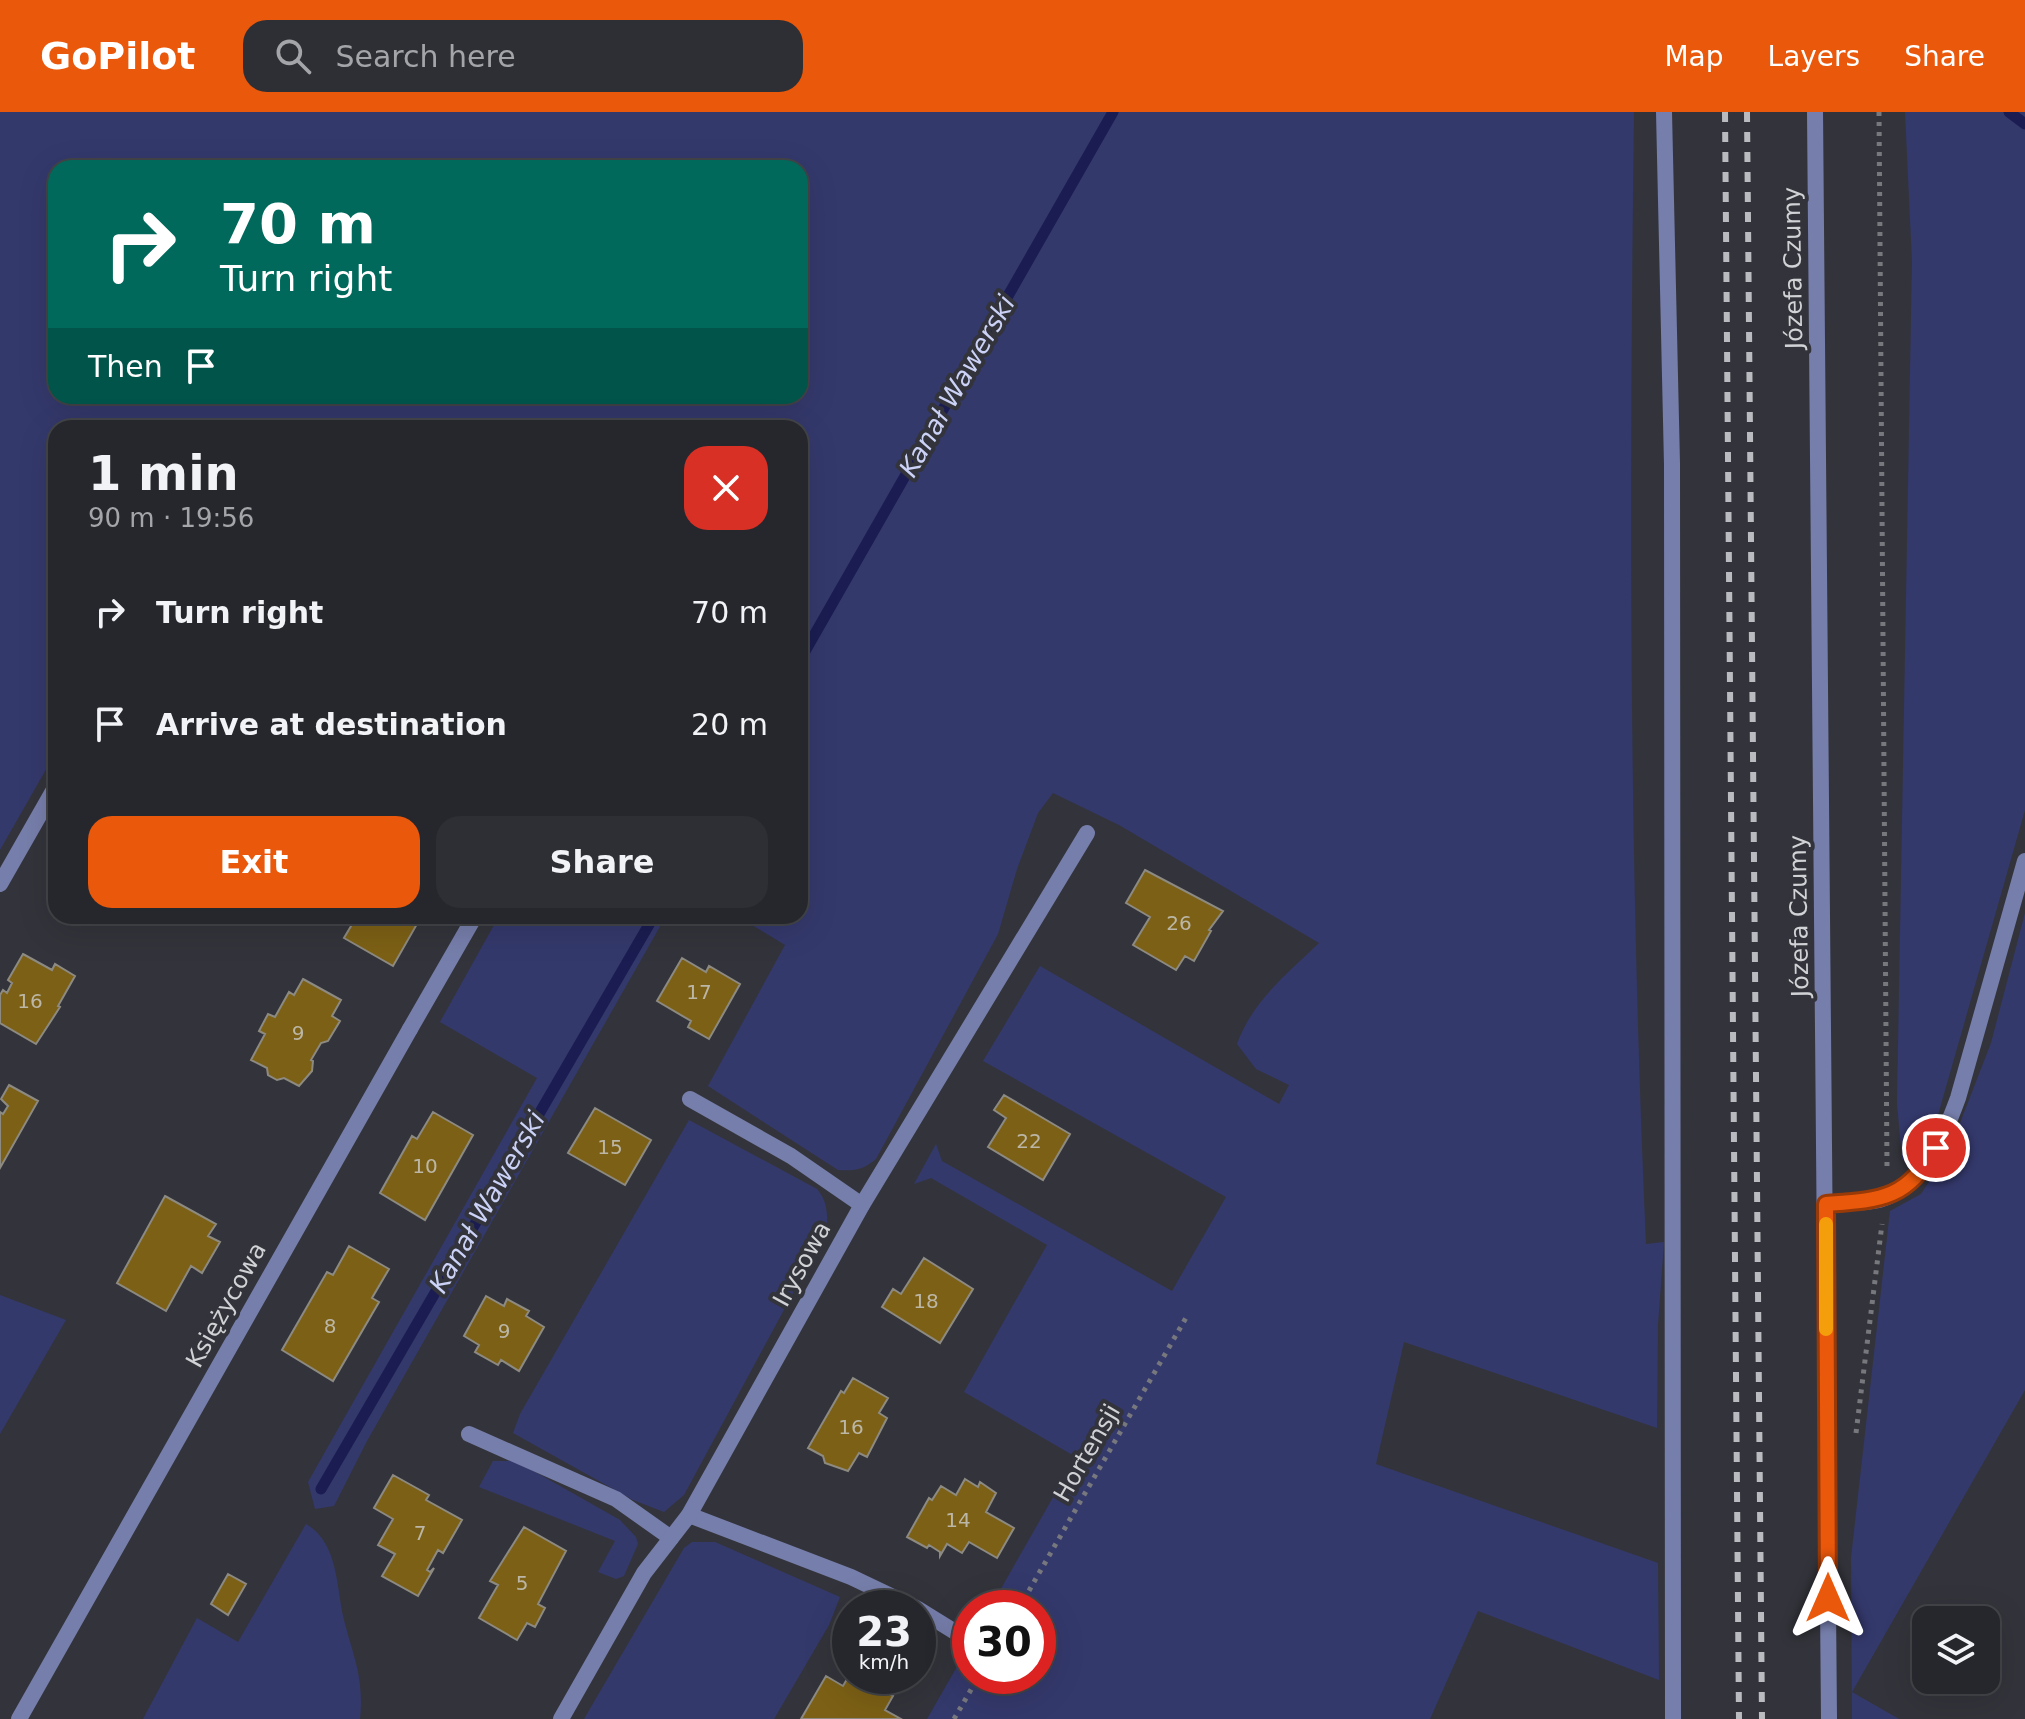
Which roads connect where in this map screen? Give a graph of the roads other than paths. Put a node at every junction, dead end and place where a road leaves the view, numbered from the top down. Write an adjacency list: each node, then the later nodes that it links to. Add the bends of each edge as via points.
1 (1664, 112): 17 (street, via 1672,464)
2 (1815, 112): 9 (street, Józefa Czumy)
3 (48, 800): 6 (street)
4 (1087, 833): 10 (street, Irysowa)
5 (2025, 861): 9 (street, via 1946,1130 1926,1165 1903,1188 1881,1200)
6 (0, 884)
7 (470, 924): 15 (street, Księżycowa)
8 (690, 1099): 10 (street, via 791,1156)
9 (1826, 1204): 18 (street, Józefa Czumy)
10 (862, 1205): 12 (street, Irysowa)
11 (469, 1434): 13 (street, via 616,1499)
12 (689, 1515): 13 (street, Irysowa); 14 (street)
13 (671, 1538): 16 (street, Irysowa, via 644,1573)
14 (878, 1590)
15 (19, 1719)
16 (561, 1719)
17 (1673, 1719)
18 (1829, 1719)

